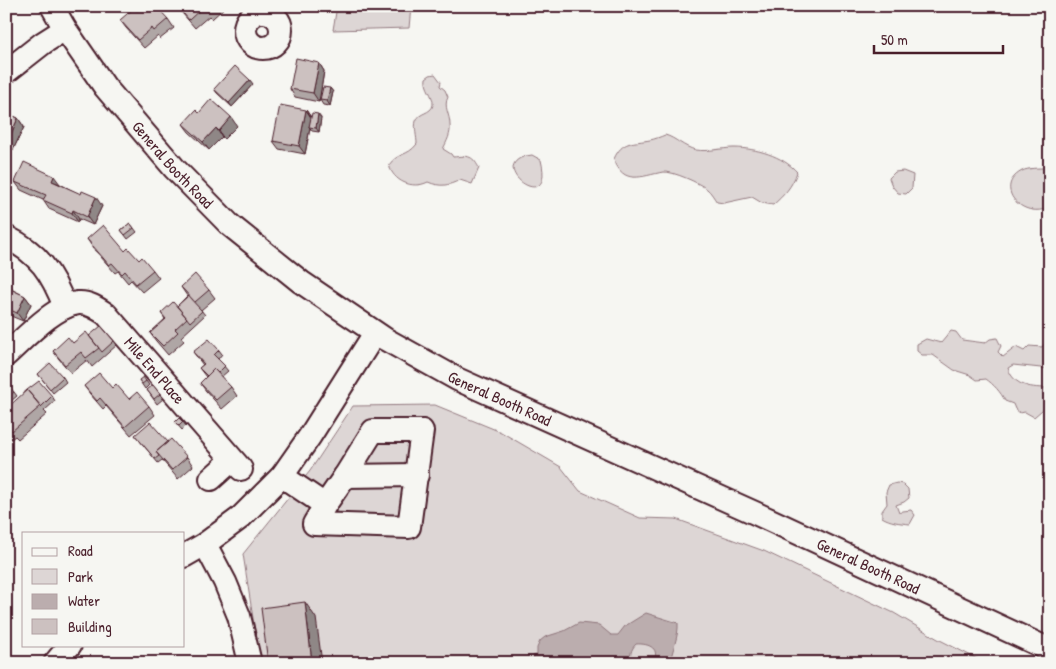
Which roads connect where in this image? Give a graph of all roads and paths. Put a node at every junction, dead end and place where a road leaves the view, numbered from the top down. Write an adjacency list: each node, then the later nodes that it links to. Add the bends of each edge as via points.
1 (52, 6): 2 (street, General Booth Road)
2 (65, 29): 3 (street); 6 (street, General Booth Road, via 105,87 140,129 230,225 301,282)
3 (6, 72)
4 (6, 236): 5 (street, via 28,249 46,266)
5 (65, 307): 7 (street); 11 (street, Mile End Place, via 79,303 94,306 106,314 237,464)
6 (375, 333): 9 (street); 16 (street, General Booth Road, via 457,379)
7 (6, 355)
8 (417, 475): 10 (street); 10 (street, via 422,432 372,432); 12 (street, via 409,527 314,524)
9 (282, 476): 12 (street); 13 (street, via 240,518)
10 (346, 476): 12 (street)
11 (211, 479)
12 (325, 504)
13 (205, 544): 14 (street); 18 (street, via 239,616)
14 (185, 555)
15 (69, 646): 17 (street)
16 (1050, 650)
17 (55, 663)
18 (250, 663)

